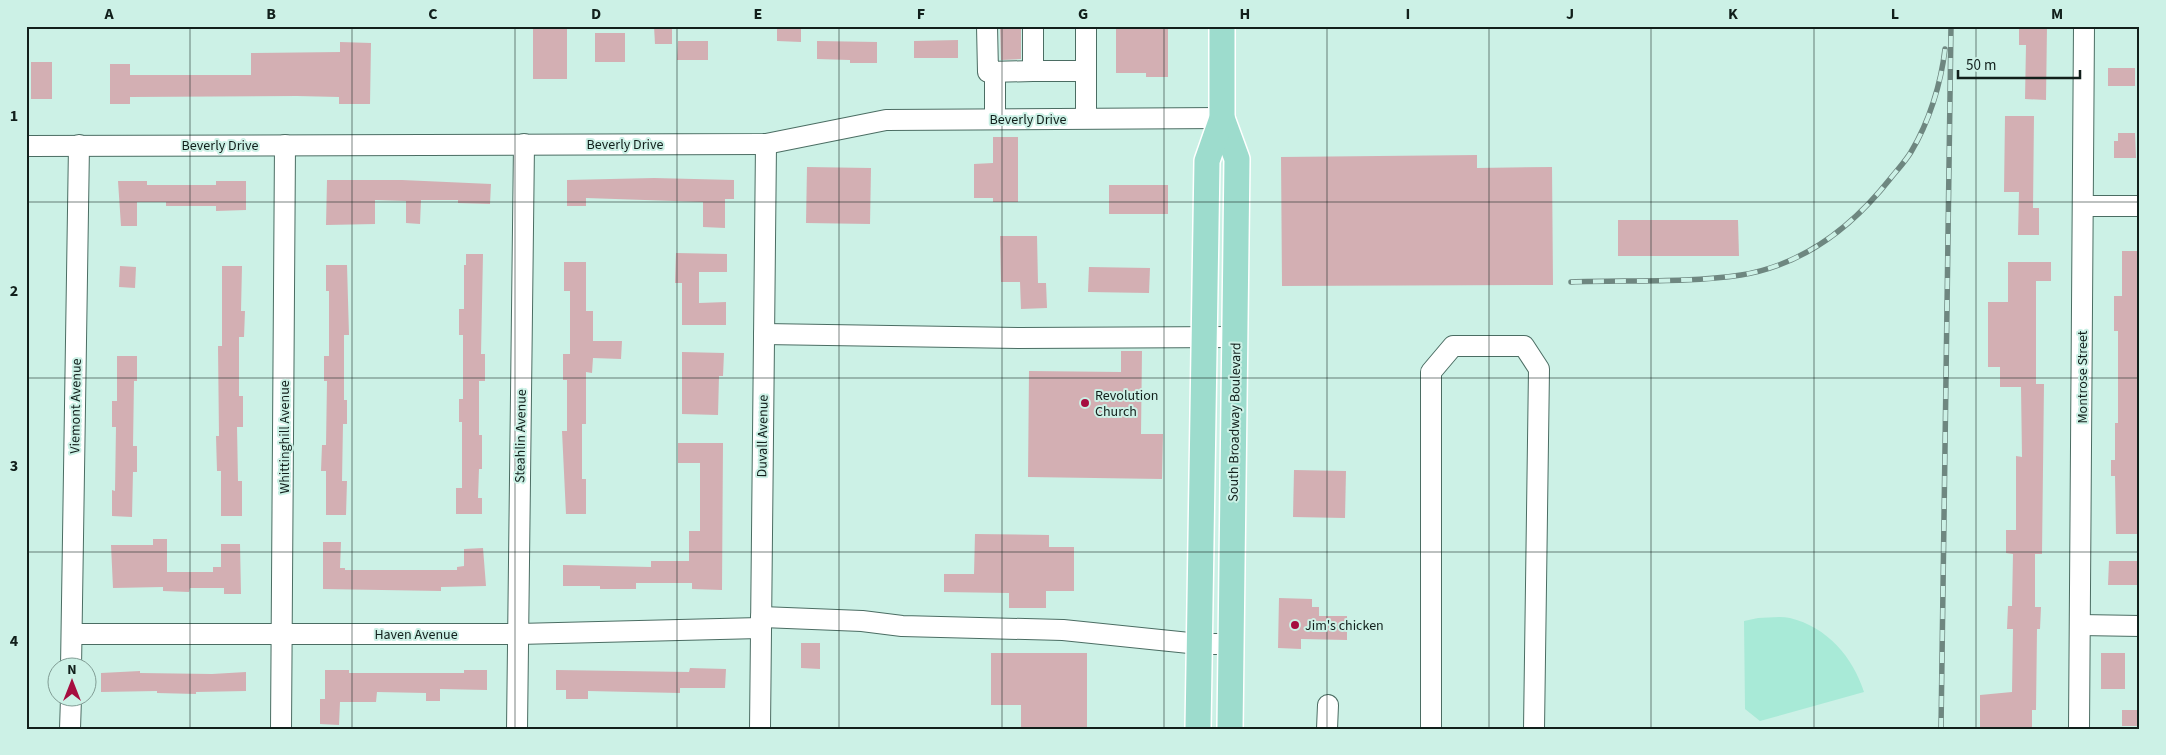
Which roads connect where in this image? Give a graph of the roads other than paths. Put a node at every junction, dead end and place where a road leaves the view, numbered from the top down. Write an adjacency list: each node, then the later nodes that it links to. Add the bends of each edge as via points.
1 (987, 26): 8 (street, via 988,72)
2 (1033, 26): 6 (street)
3 (1086, 26): 7 (street)
4 (1222, 26): 10 (main road, South Broadway Boulevard)
5 (2084, 26): 17 (street, Montrose Street)
6 (1033, 71): 7 (street); 8 (street)
7 (1086, 71): 9 (street)
8 (995, 72): 11 (street)
9 (1086, 118): 10 (street, Beverly Drive); 11 (street, Beverly Drive)
10 (1222, 118): 20 (main road, South Broadway Boulevard, via 1207,161); 21 (main road, South Broadway Boulevard, via 1237,159)
11 (995, 119): 13 (street, Beverly Drive, via 886,120)
12 (524, 144): 13 (street, Beverly Drive); 14 (street, Beverly Drive); 27 (street, Steahlin Avenue)
13 (766, 144): 19 (street, Duvall Avenue)
14 (285, 145): 16 (street, Beverly Drive); 26 (street, Whittinghill Avenue)
15 (26, 146): 16 (street, Beverly Drive)
16 (79, 146): 25 (street, Viemont Avenue)
17 (2083, 206): 18 (street); 23 (street, Montrose Street)
18 (2140, 206)
19 (764, 334): 20 (street); 22 (street, Duvall Avenue)
20 (1205, 337): 21 (street); 28 (main road, South Broadway Boulevard)
21 (1235, 337): 29 (main road, South Broadway Boulevard)
22 (760, 622): 27 (street, Haven Avenue); 28 (street, Haven Avenue, via 862,621 902,626 1063,630); 36 (street, Duvall Avenue)
23 (2080, 626): 24 (street); 42 (street, Montrose Street)
24 (2140, 626)
25 (72, 634): 26 (street, Haven Avenue); 30 (street, Viemont Avenue)
26 (283, 634): 27 (street, Haven Avenue); 34 (street, Whittinghill Avenue)
27 (518, 634): 35 (street, Steahlin Avenue)
28 (1199, 644): 29 (street, Haven Avenue); 37 (main road, South Broadway Boulevard)
29 (1231, 644): 38 (main road, South Broadway Boulevard)
30 (71, 658)
31 (1328, 705): 39 (street)
32 (71, 708): 33 (street)
33 (70, 729)
34 (281, 729)
35 (517, 729)
36 (760, 729)
37 (1198, 729)
38 (1230, 729)
39 (1327, 729)
40 (1431, 729): 41 (street, via 1431,372 1453,346 1524,346 1539,369)
41 (1534, 729)
42 (2079, 729)

